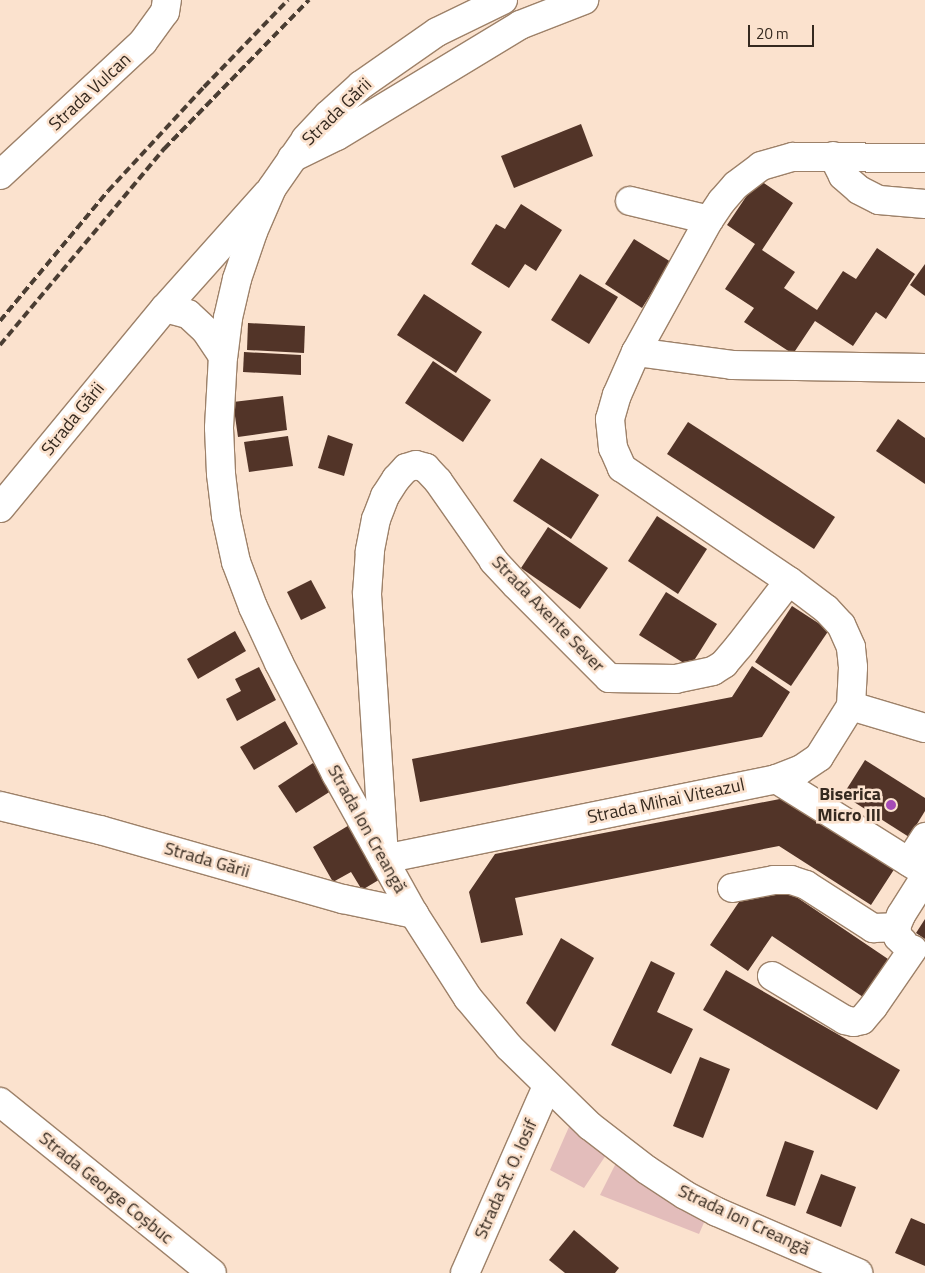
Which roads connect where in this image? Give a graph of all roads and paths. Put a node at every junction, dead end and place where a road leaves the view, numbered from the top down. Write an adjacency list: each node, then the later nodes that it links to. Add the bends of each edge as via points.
1 (167, 0): 7 (street, Strada Vulcan, via 165,12 143,42)
2 (503, 0): 5 (street, Strada Gării, via 437,32 361,85 328,115)
3 (584, 0): 5 (street, via 520,25 337,136)
4 (833, 156): 6 (street); 10 (street, via 843,176 859,190 879,200); 11 (street, via 793,156 761,166 736,185)
5 (292, 158): 8 (street, Strada Gării)
6 (925, 158)
7 (0, 175)
8 (272, 188): 12 (street, Strada Gării); 14 (street, Strada Ion Creangă, via 236,279)
9 (630, 202): 11 (street)
10 (925, 204)
11 (709, 220): 13 (street)
12 (165, 308): 14 (street, via 188,314 206,330); 17 (street, Strada Gării)
13 (636, 352): 15 (street, via 732,365); 18 (street, via 617,394 610,419 613,448 622,468)
14 (223, 356): 24 (street, Strada Ion Creangă, via 219,428 221,474 236,562 279,663)
15 (912, 367): 16 (street)
16 (925, 383)
17 (0, 508)
18 (789, 581): 19 (street, via 826,609 841,625 851,646); 24 (street, Strada Axente Sever, via 724,664 713,671 676,679 609,678 494,560 426,468 416,465 406,468 385,496 376,519 367,594)
19 (851, 706): 20 (street); 21 (street, via 819,757 800,770)
20 (925, 728)
21 (776, 779): 24 (street, Strada Mihai Viteazul); 25 (street)
22 (0, 806): 27 (street, Strada Gării, via 100,830 343,899)
23 (925, 838): 25 (street)
24 (384, 859): 27 (street, Strada Ion Creangă)
25 (920, 870): 28 (street)
26 (732, 888): 28 (street, via 791,880 806,885 873,928)
27 (414, 914): 31 (street, Strada Ion Creangă, via 468,998 509,1048)
28 (896, 927): 29 (street, via 898,937)
29 (919, 953): 30 (street, via 862,1020 854,1022 845,1020)
30 (772, 976)
31 (547, 1086): 34 (street, Strada St. O. Iosif); 35 (street, Strada Ion Creangă, via 618,1148 685,1195)
32 (0, 1102): 33 (street, Strada George Coșbuc)
33 (212, 1273)
34 (465, 1273)
35 (858, 1273)

